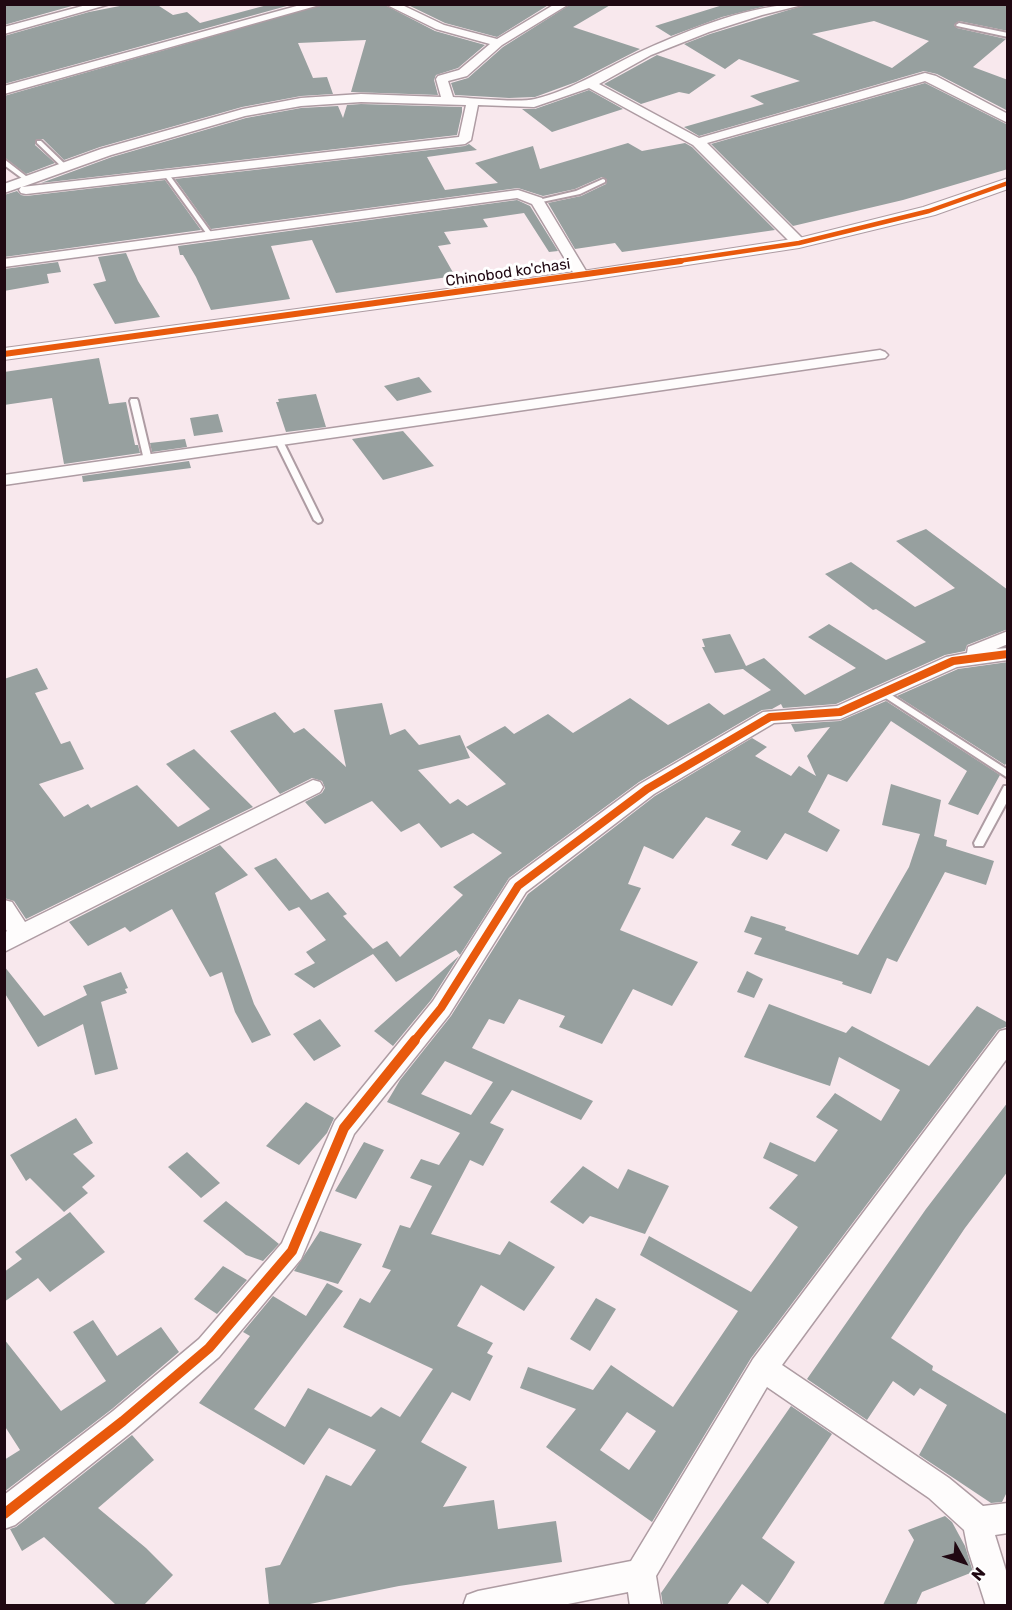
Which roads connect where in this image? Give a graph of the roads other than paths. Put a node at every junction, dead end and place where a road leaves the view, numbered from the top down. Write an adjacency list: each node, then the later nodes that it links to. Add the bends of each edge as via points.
1 (105, 4): 9 (street)
2 (318, 4): 13 (street)
3 (390, 4): 7 (street)
4 (420, 4): 7 (street)
5 (564, 4): 11 (street)
6 (801, 4): 12 (street, via 705,30 647,53)
7 (406, 12): 11 (street, via 440,27)
8 (959, 25): 10 (lane)
9 (4, 31)
10 (1008, 35)
11 (498, 43): 14 (street, via 464,73 442,79)
12 (591, 84): 15 (street, via 534,103); 18 (street)
13 (4, 90)
14 (447, 98): 15 (street); 20 (street, via 301,102 243,112)
15 (473, 100): 21 (street, via 465,140)
16 (1008, 120): 18 (street, via 925,77)
17 (39, 142): 20 (lane)
18 (698, 142): 28 (street)
19 (4, 162): 22 (lane)
20 (64, 167): 22 (street)
21 (166, 174): 25 (street); 27 (lane)
22 (29, 181): 25 (street)
23 (603, 181): 26 (lane, via 578,194)
24 (1008, 183): 28 (street, Chinobod ko'chasi, via 929,212)
25 (4, 191)
26 (537, 201): 27 (street, via 518,194); 30 (street)
27 (211, 236): 29 (street)
28 (799, 243): 30 (street, Chinobod ko'chasi)
29 (4, 263)
30 (582, 276): 31 (street, Chinobod ko'chasi)
31 (4, 354)
32 (880, 356): 34 (street)
33 (134, 401): 35 (lane)
34 (279, 441): 35 (street); 37 (lane)
35 (148, 460): 36 (street)
36 (4, 480)
37 (318, 520)
38 (1008, 637): 40 (street)
39 (1008, 654): 40 (street)
40 (953, 661): 41 (street)
41 (884, 693): 42 (lane); 50 (street, via 840,712 770,717 647,789 518,886 441,1008 344,1128 292,1251 209,1348)
42 (1008, 775)
43 (313, 787): 47 (street)
44 (1008, 789): 45 (lane)
45 (979, 843)
46 (4, 908): 47 (street)
47 (13, 938)
48 (1008, 1038): 49 (street)
49 (763, 1368): 52 (street, via 939,1488); 53 (street)
50 (4, 1514)
51 (1008, 1518): 52 (street)
52 (978, 1522): 56 (street)
53 (640, 1574): 54 (street); 55 (street)
54 (478, 1605)
55 (646, 1605)
56 (1002, 1605)

